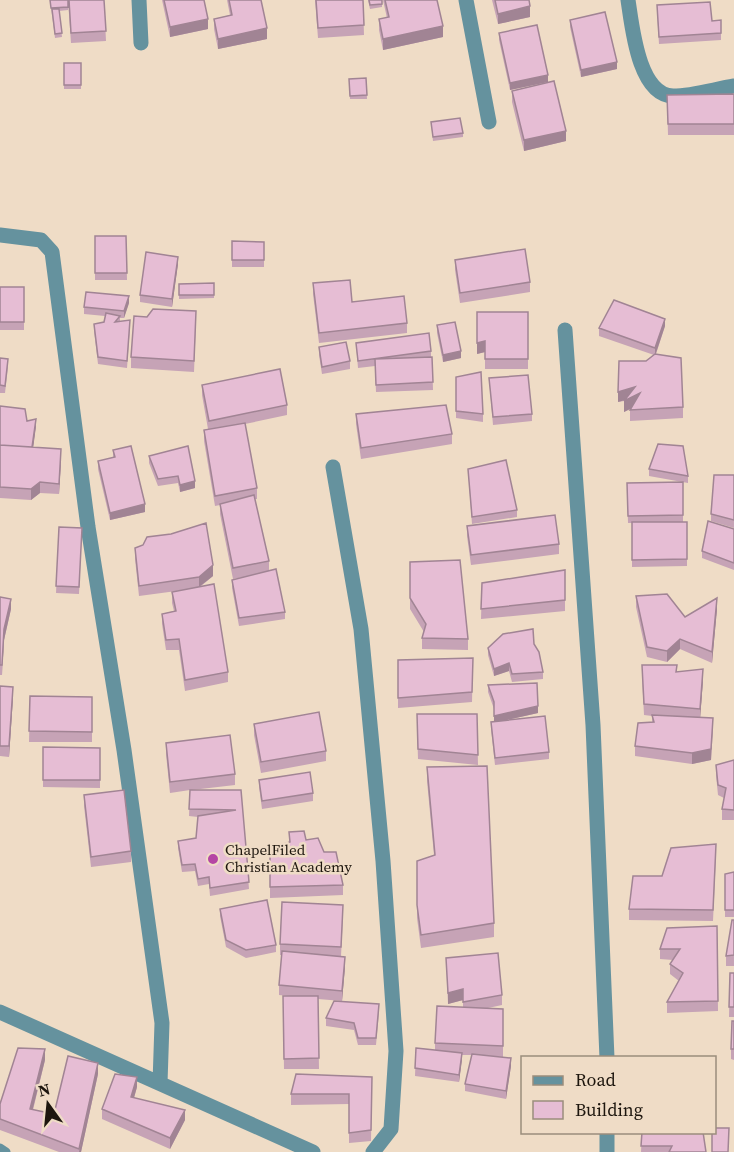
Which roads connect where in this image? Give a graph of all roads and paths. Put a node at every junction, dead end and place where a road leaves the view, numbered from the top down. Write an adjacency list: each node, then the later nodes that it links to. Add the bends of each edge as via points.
1 (139, 0): 4 (street)
2 (466, 0): 6 (street)
3 (628, 0): 5 (street, via 638,57 661,93 672,96)
4 (141, 43)
5 (734, 86)
6 (489, 122)
7 (0, 236): 12 (street, via 41,240 52,252 88,527 162,1023)
8 (565, 330): 11 (street, via 593,726)
9 (333, 467): 17 (street, via 361,629 396,1051 391,1129)
10 (0, 1012): 12 (street)
11 (607, 1056)
12 (160, 1083): 16 (street)
13 (607, 1134): 18 (street)
14 (0, 1148): 15 (lane)
15 (6, 1152)
16 (313, 1152)
17 (373, 1152)
18 (606, 1152)

